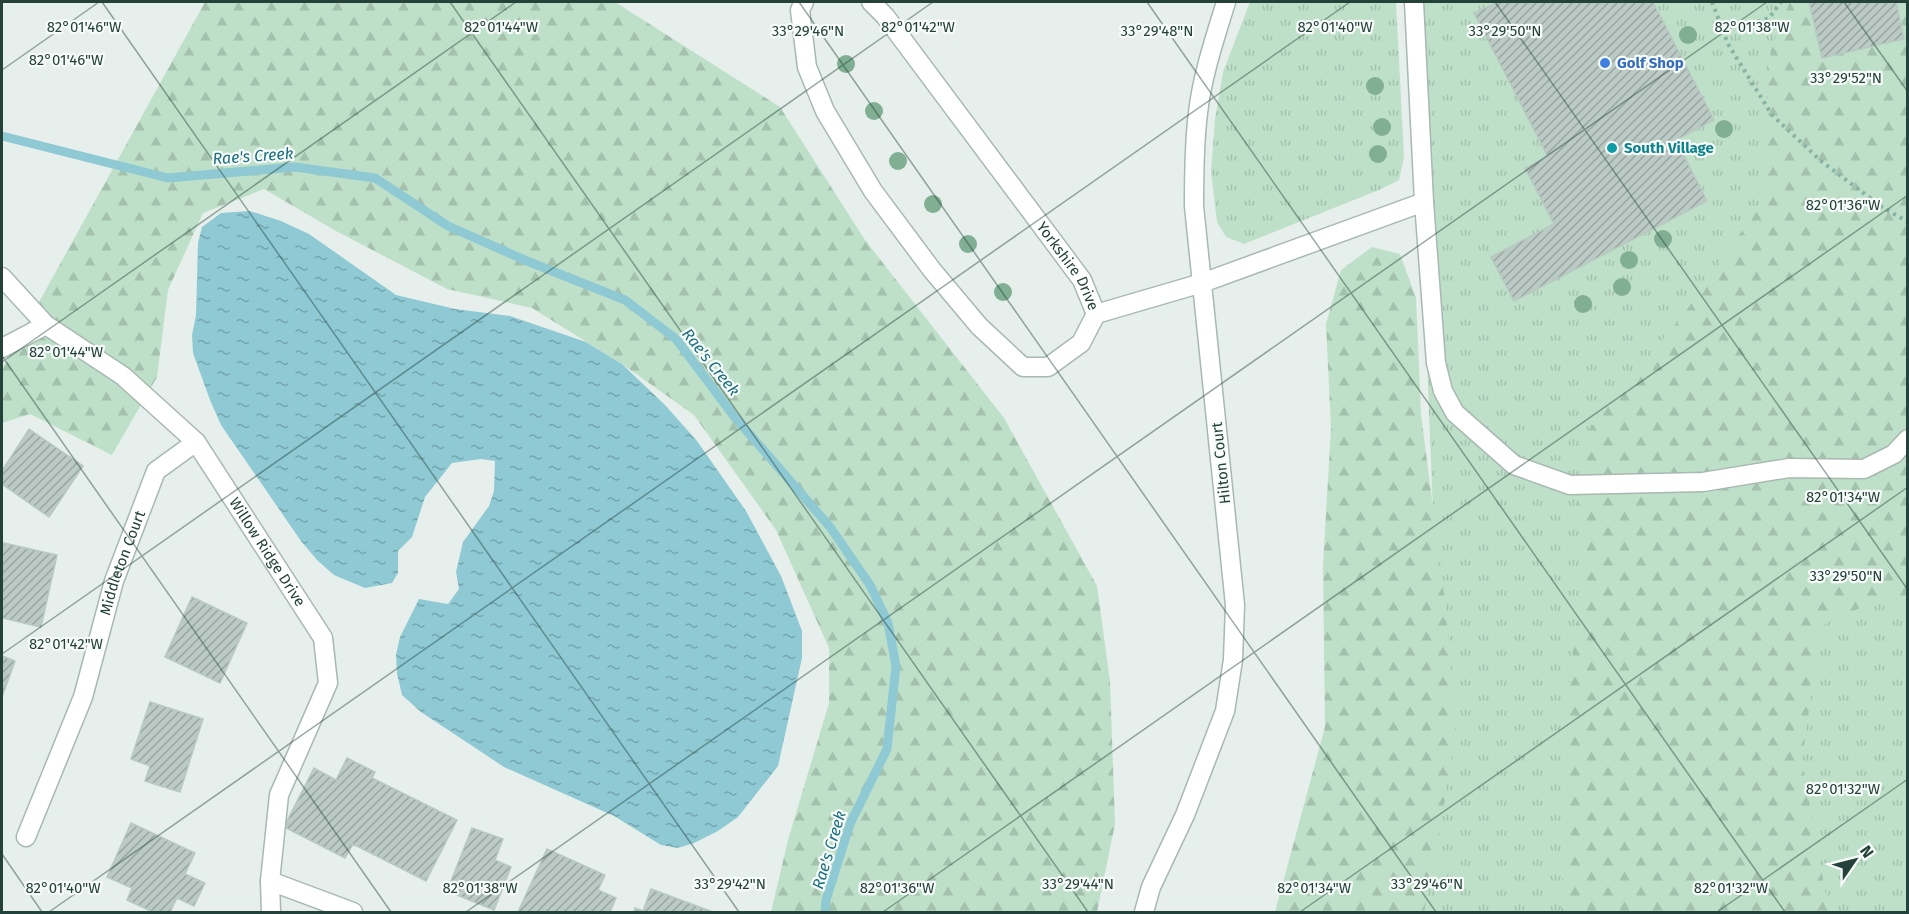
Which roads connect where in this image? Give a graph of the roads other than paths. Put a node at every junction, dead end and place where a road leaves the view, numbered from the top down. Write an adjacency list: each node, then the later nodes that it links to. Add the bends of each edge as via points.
1 (804, 2): 8 (street, via 800,10 807,67 825,111 873,190 979,326 1023,367 1048,367 1081,343)
2 (871, 2): 8 (street, Yorkshire Drive, via 1082,280)
3 (1226, 2): 7 (street, Hilton Court, via 1198,111 1194,206)
4 (1414, 2): 5 (street)
5 (1424, 202): 7 (street, Yorkshire Drive); 11 (street, via 1436,363 1443,391 1455,413 1514,465 1570,485 1703,482 1790,468 1864,469 1894,454)
6 (2, 277): 9 (street, Willow Ridge Drive)
7 (1202, 283): 8 (street, Yorkshire Drive); 17 (street, Hilton Court, via 1235,604 1233,660 1225,711)
8 (1096, 314)
9 (46, 325): 10 (street); 12 (street, Willow Ridge Drive, via 123,376)
10 (2, 348)
11 (1908, 439)
12 (196, 442): 13 (street, Middleton Court, via 156,471 114,580 83,697); 14 (street, Willow Ridge Drive, via 323,638 328,683 279,795)
13 (26, 837)
14 (270, 881): 15 (street, Willow Ridge Drive); 16 (street)
15 (272, 912)
16 (352, 912)
17 (1144, 912)

